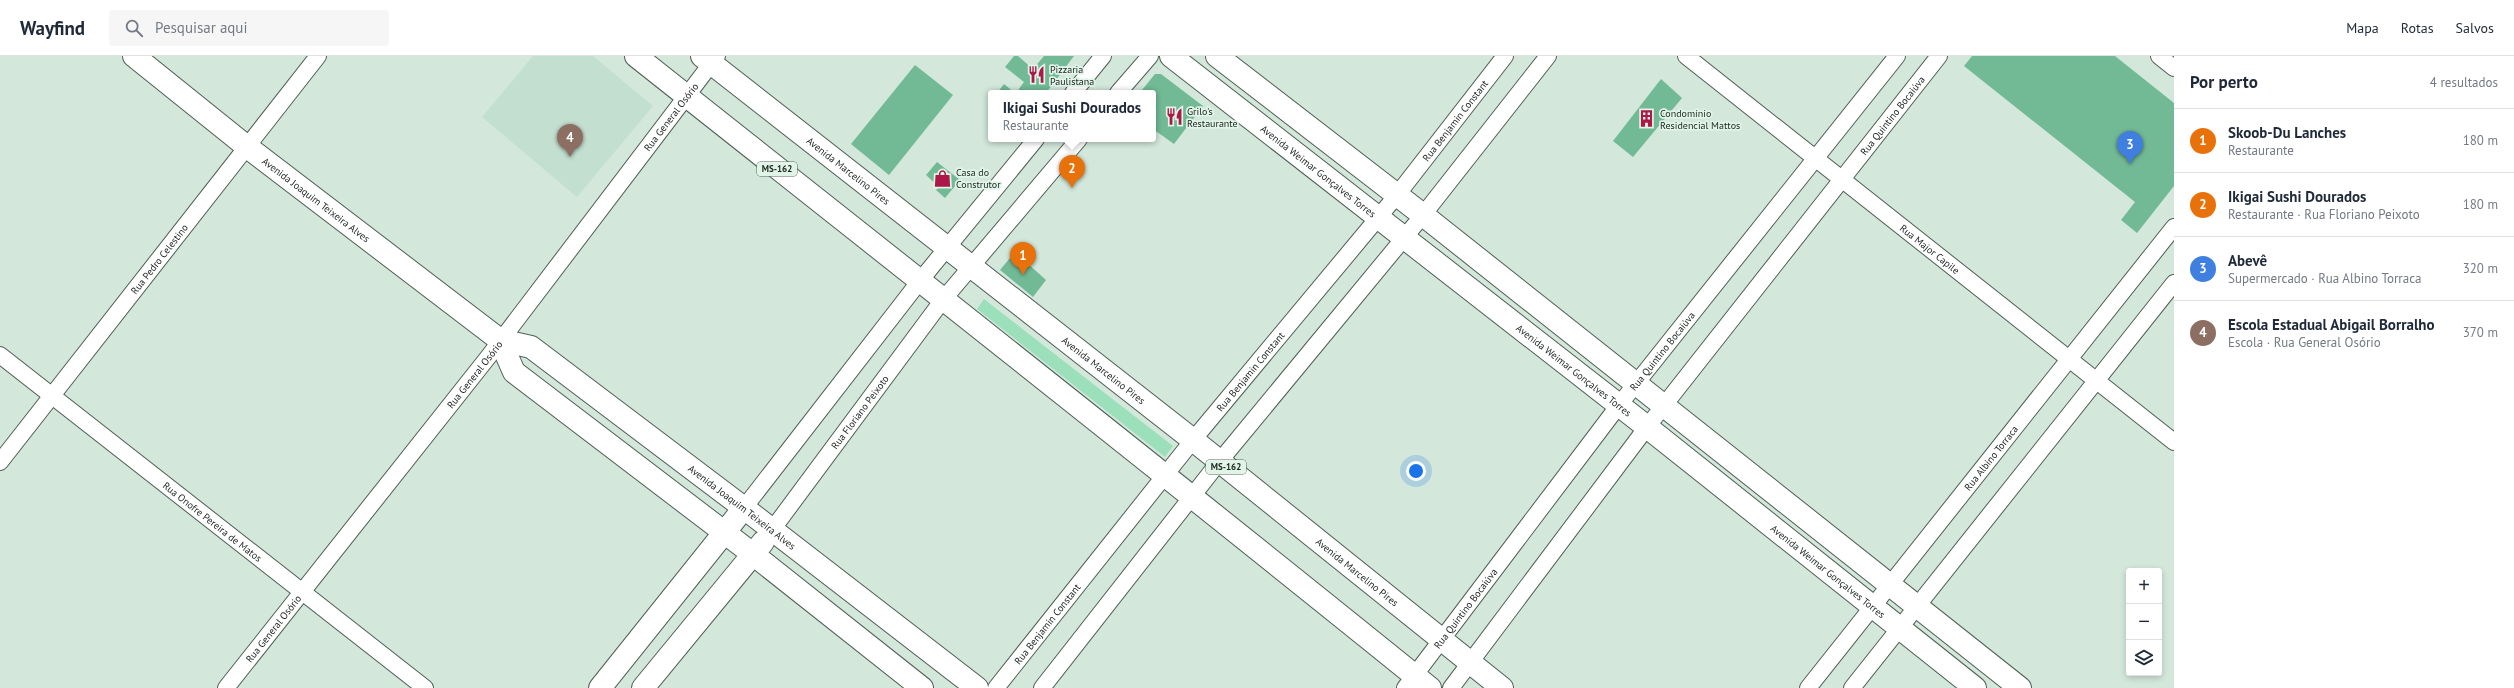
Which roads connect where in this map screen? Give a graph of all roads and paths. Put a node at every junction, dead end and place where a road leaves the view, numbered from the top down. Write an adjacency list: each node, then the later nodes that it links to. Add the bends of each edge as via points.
1 (134, 56): 21 (main road, Avenida Joaquim Teixeira Alves)
2 (318, 56): 21 (street, Rua Pedro Celestino)
3 (636, 56): 18 (main road, MS-162)
4 (1103, 56): 16 (street)
5 (1150, 56): 17 (street)
6 (1171, 56): 26 (main road, Avenida Weimar Gonçalves Torres)
7 (1217, 56): 24 (main road)
8 (1504, 56): 24 (street, Rua Benjamin Constant)
9 (1548, 56): 25 (street)
10 (1686, 56): 22 (street, Rua Major Capile)
11 (1897, 56): 22 (street, Rua Quintino Bocaiúva)
12 (1939, 56): 23 (street, Rua Quintino Bocaiúva)
13 (2158, 56): 15 (street)
14 (710, 59): 18 (street, Rua General Osório); 29 (main road, Avenida Marcelino Pires / MS-162)
15 (2174, 68)
16 (1075, 90)
17 (1121, 90)
18 (686, 96): 31 (main road, MS-162); 34 (street, Rua General Osório)
19 (1034, 142): 29 (street)
20 (1077, 142): 30 (street, Rua Floriano Peixoto)
21 (246, 146): 34 (main road, Avenida Joaquim Teixeira Alves); 39 (street, Rua Pedro Celestino)
22 (1816, 158): 23 (street, Rua Major Capile); 38 (street, Rua Quintino Bocaiúva)
23 (1842, 177): 36 (street, Rua Major Capile); 40 (street, Rua Quintino Bocaiúva)
24 (1397, 195): 25 (main road); 26 (street, Rua Benjamin Constant)
25 (1423, 215): 28 (street); 38 (main road)
26 (1378, 218): 28 (main road, Avenida Weimar Gonçalves Torres); 43 (street, Rua Benjamin Constant)
27 (2174, 227): 36 (street, Rua Albino Torraca)
28 (1403, 237): 41 (main road, Avenida Weimar Gonçalves Torres); 46 (street)
29 (948, 248): 30 (main road, Avenida Marcelino Pires / MS-162); 31 (street)
30 (972, 266): 33 (street, Rua Floriano Peixoto); 43 (main road, Avenida Marcelino Pires / MS-162)
31 (919, 282): 33 (main road, MS-162); 49 (street)
32 (2174, 283): 37 (street)
33 (942, 301): 47 (main road, MS-162); 50 (street, Rua Floriano Peixoto)
34 (500, 340): 49 (main road, Avenida Joaquim Teixeira Alves, via 531,347); 51 (main road, Avenida Joaquim Teixeira Alves, via 514,372); 54 (street, Rua General Osório)
35 (0, 355): 39 (street, Rua Onofre Pereira de Matos)
36 (2068, 359): 37 (street, Rua Major Capile); 53 (street, Rua Albino Torraca)
37 (2095, 380): 44 (street, Rua Major Capile); 55 (street)
38 (1636, 384): 40 (main road); 41 (street, Rua Quintino Bocaiúva)
39 (51, 396): 45 (street, Rua Pedro Celestino); 54 (street, Rua Onofre Pereira de Matos)
40 (1664, 405): 42 (street, Rua Quintino Bocaiúva); 53 (main road)
41 (1619, 406): 42 (main road, Avenida Weimar Gonçalves Torres); 58 (street, Rua Quintino Bocaiúva)
42 (1647, 427): 56 (main road, Avenida Weimar Gonçalves Torres); 59 (street, Rua Quintino Bocaiúva)
43 (1193, 440): 46 (main road, Avenida Marcelino Pires / MS-162); 47 (street, Rua Benjamin Constant)
44 (2174, 442)
45 (0, 462)
46 (1219, 462): 48 (street); 58 (main road, Avenida Marcelino Pires / MS-162)
47 (1166, 475): 48 (main road, MS-162); 67 (street, Rua Benjamin Constant)
48 (1193, 496): 60 (main road, MS-162); 68 (street)
49 (744, 508): 50 (main road, Avenida Joaquim Teixeira Alves); 51 (main road)
50 (772, 530): 52 (main road, Rua Floriano Peixoto); 66 (main road, Avenida Joaquim Teixeira Alves)
51 (724, 532): 52 (main road, Avenida Joaquim Teixeira Alves); 63 (main road)
52 (754, 555): 64 (main road, Rua Floriano Peixoto); 65 (main road, Avenida Joaquim Teixeira Alves)
53 (1890, 586): 55 (main road); 56 (street, Rua Albino Torraca)
54 (302, 591): 61 (street, Rua General Osório); 62 (street, Rua Onofre Pereira de Matos)
55 (1918, 606): 57 (street); 74 (main road)
56 (1872, 607): 57 (main road, Avenida Weimar Gonçalves Torres); 71 (street, Rua Albino Torraca)
57 (1899, 628): 72 (street); 73 (main road, Avenida Weimar Gonçalves Torres)
58 (1442, 641): 59 (main road, Avenida Marcelino Pires / MS-162); 60 (street, Rua Quintino Bocaiúva)
59 (1472, 664): 69 (street, Rua Quintino Bocaiúva); 70 (main road, Avenida Marcelino Pires / MS-162)
60 (1416, 684)
61 (226, 688)
62 (425, 688)
63 (600, 688)
64 (643, 688)
65 (922, 688)
66 (977, 688)
67 (996, 688)
68 (1042, 688)
69 (1451, 688)
70 (1502, 688)
71 (1808, 688)
72 (1852, 688)
73 (1975, 688)
74 (2020, 688)

